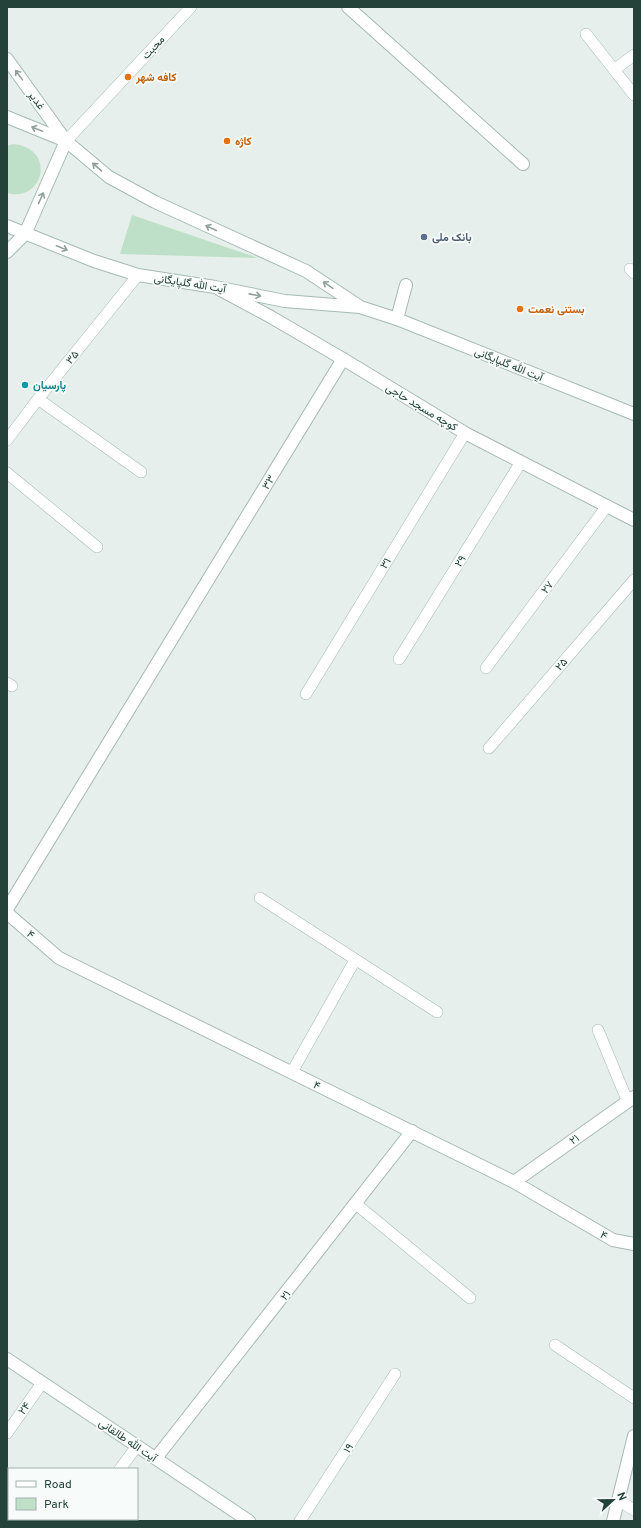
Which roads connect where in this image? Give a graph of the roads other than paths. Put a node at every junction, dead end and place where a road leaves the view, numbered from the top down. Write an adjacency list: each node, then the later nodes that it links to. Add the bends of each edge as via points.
1 (191, 7): 9 (lane, محبت)
2 (348, 7): 10 (street)
3 (586, 34): 6 (lane)
4 (634, 55): 6 (lane)
5 (7, 59): 9 (street, غدیر, one-way to 5)
6 (614, 70): 7 (lane)
7 (634, 95)
8 (7, 117): 9 (street, one-way to 8)
9 (66, 140): 12 (street, one-way to 9); 17 (street, آیت الله گلپایگانی, one-way to 9, via 306,271 155,202 109,177)
10 (523, 164)
11 (7, 226): 12 (street, آیت الله گلپایگانی)
12 (26, 234): 13 (street); 14 (street, آیت الله گلپایگانی, one-way to 14)
13 (7, 252)
14 (138, 275): 16 (street, آیت الله گلپایگانی); 20 (lane, ۳۵)
15 (406, 285): 18 (street)
16 (215, 287): 17 (street, آیت الله گلپایگانی, one-way to 17, via 286,301); 19 (street, کوچه مسجد حاجی)
17 (360, 307): 18 (street, آیت الله گلپایگانی)
18 (397, 319): 21 (street, آیت الله گلپایگانی)
19 (343, 359): 22 (street, کوچه مسجد حاجی); 36 (street, ۳۳)
20 (38, 398): 23 (lane, ۳۵); 25 (lane)
21 (634, 414)
22 (465, 433): 24 (street, کوچه مسجد حاجی); 33 (lane, ۳۱)
23 (7, 440)
24 (521, 462): 27 (street, کوچه مسجد حاجی); 31 (lane, ۲۹)
25 (141, 472)
26 (7, 473): 29 (lane)
27 (608, 506): 28 (street, کوچه مسجد حاجی); 32 (lane, ۲۷)
28 (634, 520)
29 (97, 547)
30 (634, 580): 34 (lane, ۲۵)
31 (399, 660)
32 (486, 668)
33 (306, 694)
34 (489, 748)
35 (260, 898): 38 (lane)
36 (7, 909)
37 (7, 913): 41 (street, ۴, via 59,958)
38 (355, 960): 39 (lane); 41 (lane)
39 (437, 1012)
40 (598, 1030): 42 (lane)
41 (292, 1072): 43 (street, ۴)
42 (631, 1098): 44 (street, ۲۱)
43 (412, 1131): 44 (street, ۴); 45 (street, ۲۱)
44 (514, 1182): 46 (street, ۴, via 613,1240)
45 (356, 1204): 47 (lane); 56 (street, ۲۱)
46 (634, 1244)
47 (470, 1298)
48 (555, 1345): 52 (lane)
49 (7, 1359): 51 (street, آیت الله طالقانی)
50 (395, 1374): 61 (lane, ۱۹)
51 (42, 1383): 53 (lane, ۲۴); 55 (street, آیت الله طالقانی)
52 (634, 1398)
53 (7, 1433)
54 (634, 1436): 58 (street)
55 (137, 1446): 56 (street, آیت الله طالقانی); 57 (lane)
56 (156, 1458): 60 (street, آیت الله طالقانی)
57 (121, 1468)
58 (618, 1500): 59 (lane); 62 (street)
59 (634, 1510)
60 (249, 1521)
61 (300, 1521)
62 (613, 1521)

